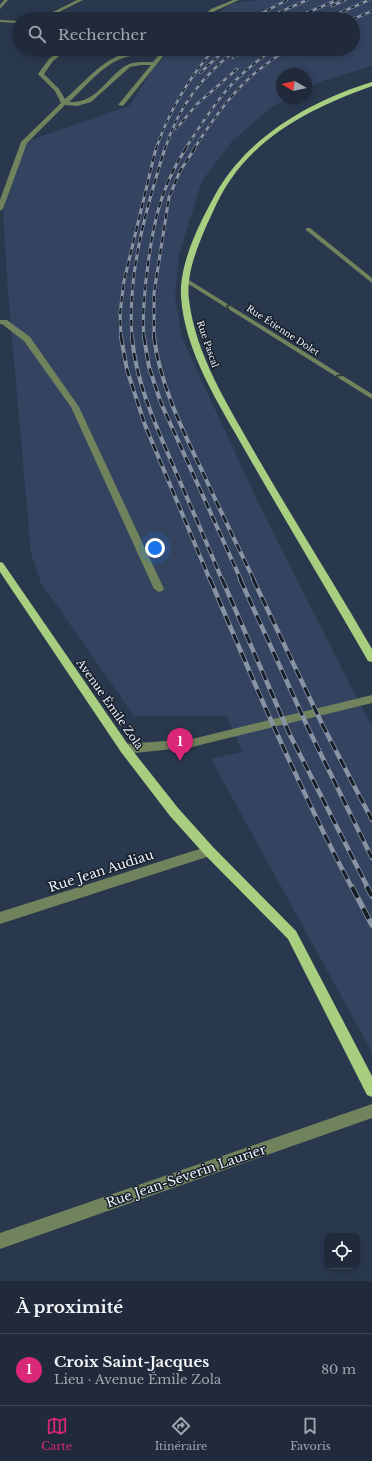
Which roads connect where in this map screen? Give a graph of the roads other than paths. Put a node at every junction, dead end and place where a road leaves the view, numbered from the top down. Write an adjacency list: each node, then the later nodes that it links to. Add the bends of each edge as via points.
1 (6, 0): 4 (street)
2 (81, 0): 5 (street)
3 (237, 0): 6 (street)
4 (0, 8)
5 (56, 12)
6 (211, 12)
7 (0, 21): 8 (street)
8 (12, 22)
9 (55, 56): 14 (street, via 46,64 41,74 57,90)
10 (124, 56): 14 (street, via 109,64)
11 (160, 56): 12 (street)
12 (154, 64): 14 (street, via 128,66 89,101 77,104); 15 (street)
13 (372, 84): 18 (main road, Rue Pascal, via 304,113 267,138 243,160 214,202 197,239)
14 (64, 103): 16 (street, via 24,142)
15 (121, 105)
16 (0, 209)
17 (308, 229): 19 (street)
18 (184, 279): 21 (street, Rue Étienne Dolet, one-way to 18); 24 (main road, Rue Pascal, via 188,315 198,351 210,379)
19 (372, 281)
20 (0, 322): 23 (street, via 4,322 27,339 75,408)
21 (372, 398)
22 (0, 565): 26 (main road, Avenue Émile Zola)
23 (159, 589)
24 (372, 658)
25 (372, 699): 26 (street, via 196,742)
26 (125, 749): 27 (main road, Avenue Émile Zola, via 174,812)
27 (209, 851): 28 (street, Rue Jean Audiau); 29 (main road, Avenue Émile Zola, via 292,935)
28 (0, 918)
29 (372, 1090)
30 (372, 1111): 31 (street, Rue Jean-Séverin Laurier)
31 (0, 1241)

